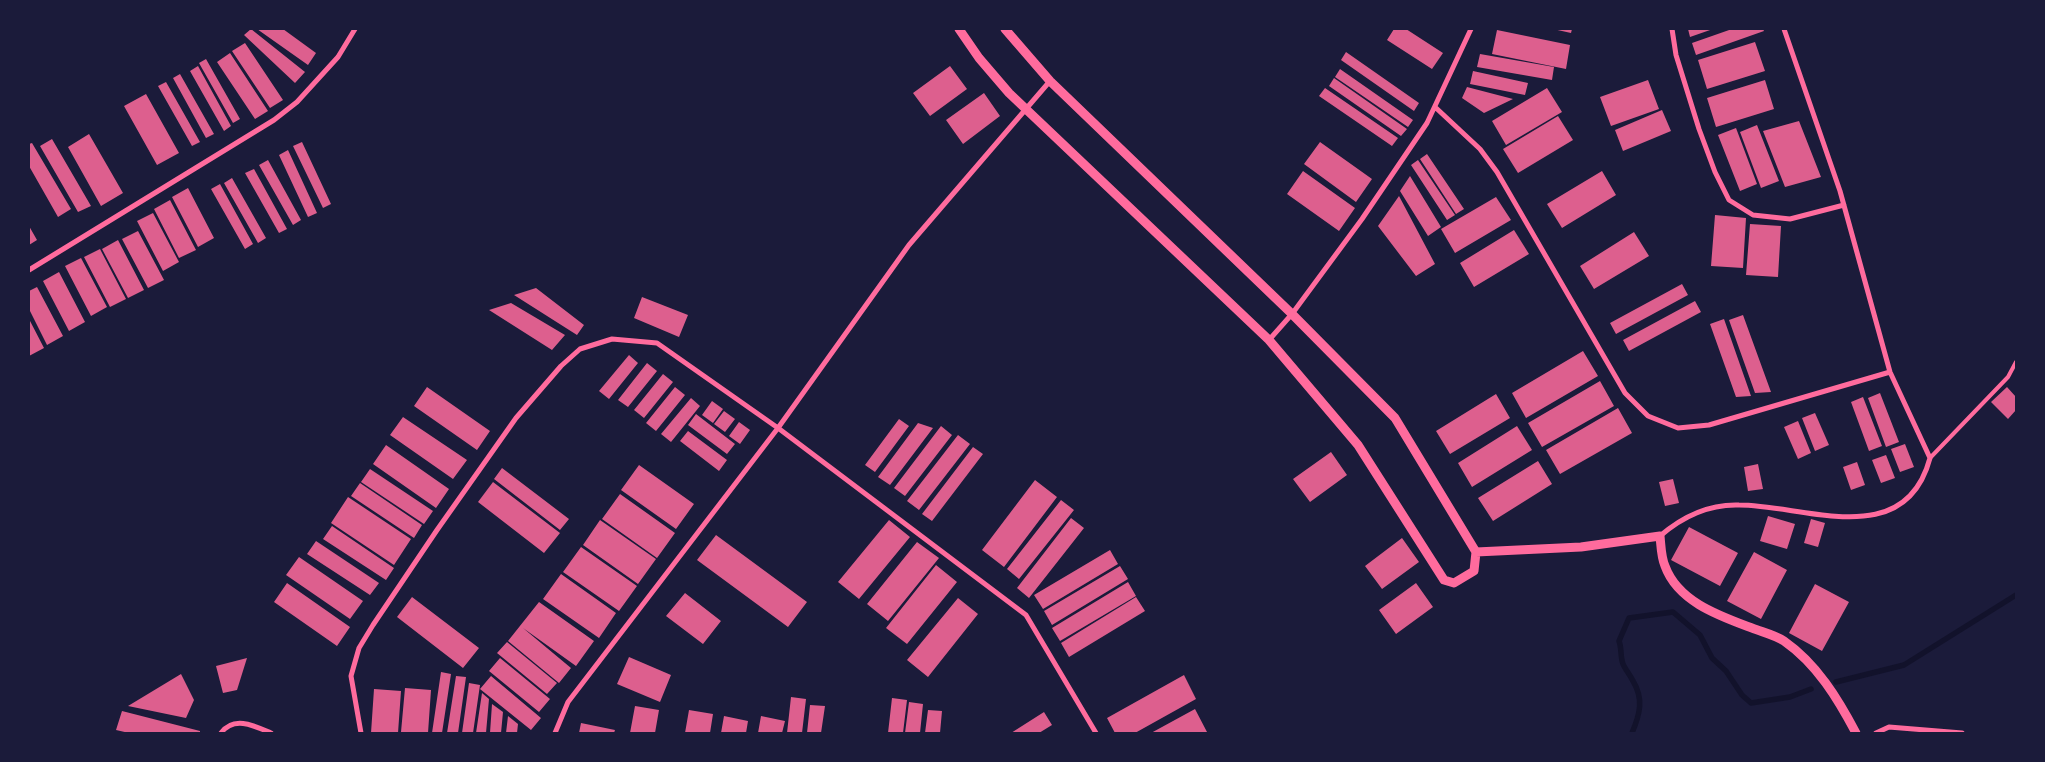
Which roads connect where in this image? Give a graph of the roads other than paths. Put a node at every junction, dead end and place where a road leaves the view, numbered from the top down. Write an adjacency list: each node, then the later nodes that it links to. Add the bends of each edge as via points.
1 (354, 29): 11 (street, via 338,57 297,102 274,120)
2 (959, 29): 9 (street, via 979,58)
3 (1005, 29): 7 (street)
4 (1470, 29): 8 (street)
5 (1672, 29): 10 (street, via 1676,56 1699,129 1729,200 1752,215 1790,219)
6 (1784, 29): 10 (street)
7 (1050, 81): 9 (street); 12 (street)
8 (1435, 107): 12 (street, via 1427,124 1362,219); 15 (street, via 1480,149 1497,172 1625,393 1648,416 1678,428 1708,425)
9 (1026, 109): 13 (street); 16 (street, via 909,245)
10 (1844, 204): 15 (street)
11 (29, 270)
12 (1292, 314): 13 (street); 19 (street, via 1395,418)
13 (1269, 340): 19 (street, via 1358,445 1444,580 1454,583 1474,571)
14 (2016, 362): 17 (lane, via 2008,377)
15 (1890, 372): 17 (street)
16 (778, 428): 22 (street, via 657,343 612,339 580,349 516,418 359,648 351,676); 23 (street, via 568,702); 24 (street, via 1026,615)
17 (1930, 458): 18 (street, via 1908,500 1889,511 1835,518 1739,505 1693,514)
18 (1660, 536): 19 (street, via 1581,547); 25 (street, via 1665,565 1684,592 1712,613 1782,640 1828,684)
19 (1476, 552)
20 (221, 733): 21 (street, via 234,723 249,724)
21 (271, 733)
22 (361, 733)
23 (555, 733)
24 (1096, 733)
25 (1856, 733)
26 (1876, 733): 27 (street, via 1889,727)
27 (1962, 733)

